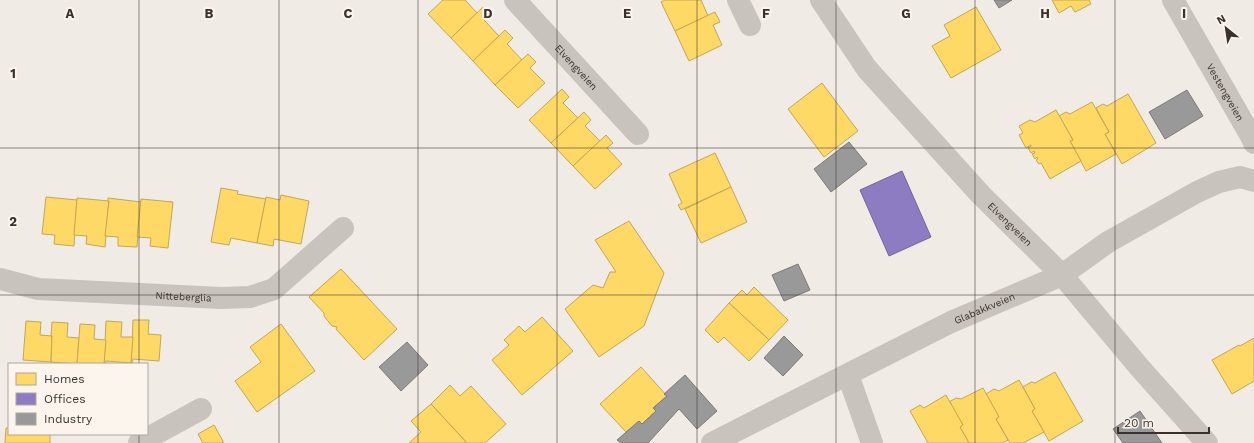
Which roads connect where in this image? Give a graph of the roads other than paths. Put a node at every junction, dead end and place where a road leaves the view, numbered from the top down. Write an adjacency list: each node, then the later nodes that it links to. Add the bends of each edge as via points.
1 (515, 0): 6 (street, Elvengveien)
2 (738, 0): 5 (street)
3 (821, 0): 10 (street, Elvengveien, via 867,69 981,195)
4 (1173, 0): 7 (street, Vestengveien)
5 (750, 25)
6 (638, 134)
7 (1254, 143)
8 (1254, 181): 10 (street, Glabakkveien, via 1240,177 1219,182 1197,192 1108,242)
9 (344, 228): 11 (street, Nitteberglia, via 274,289 250,297 220,298 38,289)
10 (1062, 274): 12 (street, Glabakkveien, via 951,322); 17 (street, Elvengveien, via 1140,368)
11 (0, 279)
12 (848, 375): 15 (street, Glabakkveien); 16 (street)
13 (202, 409): 14 (street)
14 (139, 443)
15 (712, 443)
16 (872, 443)
17 (1207, 443)

